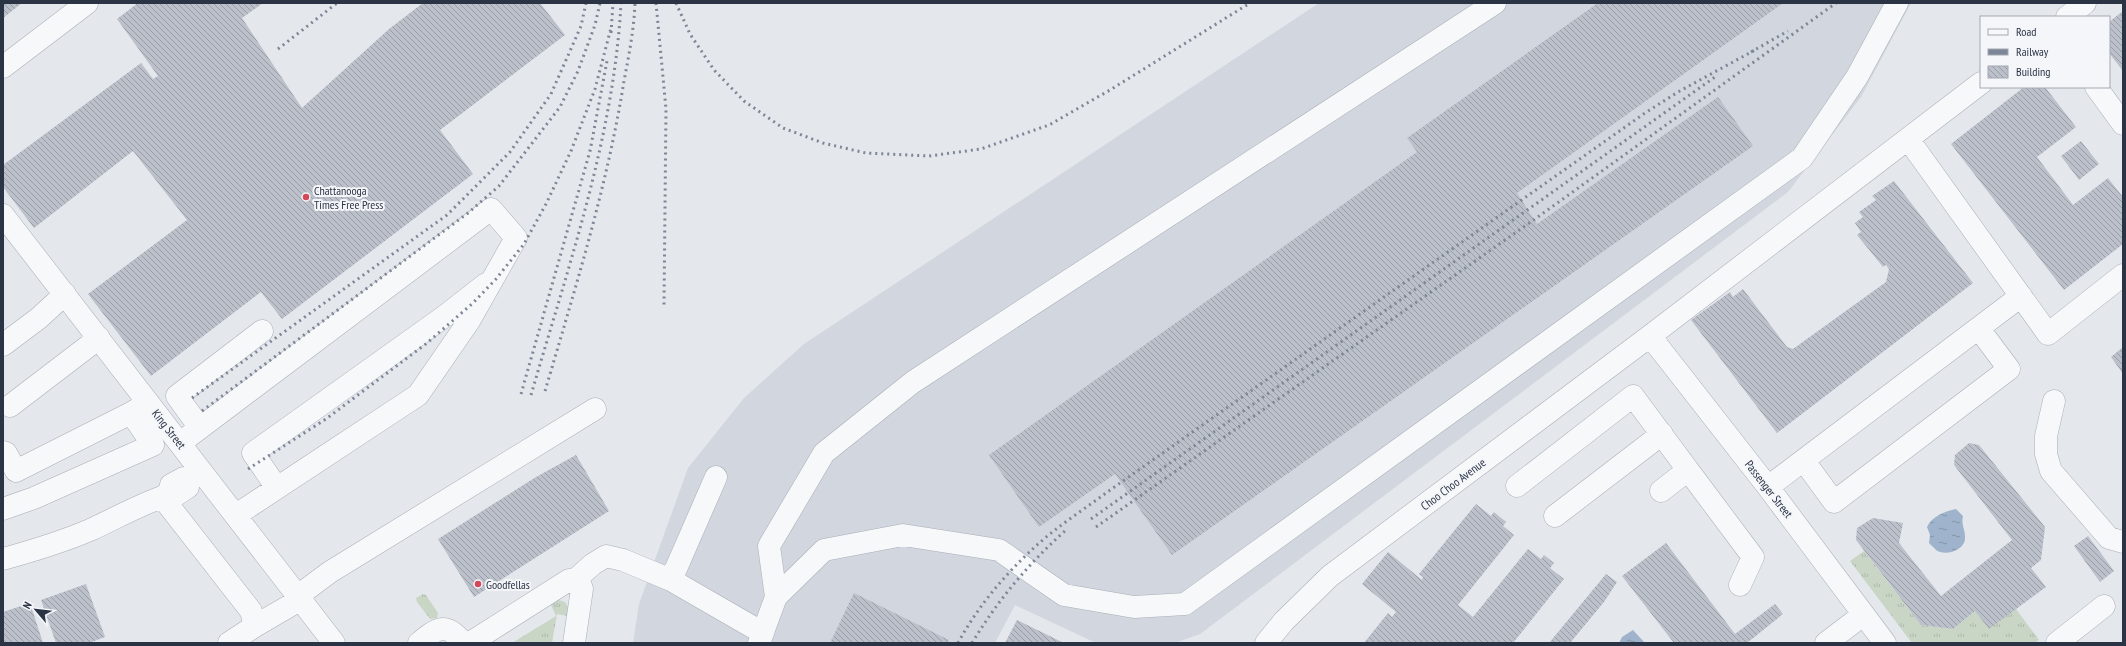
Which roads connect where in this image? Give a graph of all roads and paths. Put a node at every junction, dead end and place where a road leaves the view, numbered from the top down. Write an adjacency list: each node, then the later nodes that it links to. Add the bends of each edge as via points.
1 (87, 3): 6 (street)
2 (1495, 3): 48 (street, via 913,382 824,453 769,546)
3 (1897, 3): 48 (street, via 1857,77 1802,158 1185,604 1134,607 1064,595 999,550 903,535 824,550)
4 (2085, 3): 5 (street)
5 (2068, 16)
6 (3, 67)
7 (1980, 84): 10 (street, Choo Choo Avenue)
8 (2097, 88): 9 (street)
9 (2123, 124)
10 (1908, 139): 15 (street); 18 (street, Choo Choo Avenue)
11 (3, 215): 14 (street, King Street)
12 (2123, 275): 15 (street, via 2048,334)
13 (494, 276): 25 (street, via 516,238 491,209); 36 (street, via 469,321 418,395); 36 (street, via 445,316 253,453)
14 (64, 294): 19 (street, King Street); 20 (street, via 39,318)
15 (2022, 296): 16 (street)
16 (1979, 329): 29 (street); 29 (street, via 2009,368 1834,502)
17 (262, 331): 25 (street, via 177,396)
18 (1650, 336): 35 (street, Passenger Street); 59 (street, Choo Choo Avenue, via 1330,576 1284,621)
19 (99, 338): 22 (street); 23 (street, King Street)
20 (3, 345)
21 (2054, 401): 42 (street, via 2046,436 2046,454 2050,471 2109,538)
22 (10, 406)
23 (140, 408): 27 (street, King Street); 31 (street); 39 (street, via 153,444 34,498)
24 (595, 409): 47 (street, via 330,572)
25 (200, 428): 27 (street)
26 (1662, 434): 30 (street); 34 (street, via 1633,396); 41 (street)
27 (180, 443): 32 (street, King Street)
28 (3, 452): 31 (street, via 6,453)
29 (1804, 461): 35 (street)
30 (1688, 470): 37 (street); 46 (street, via 1753,557)
31 (10, 474)
32 (196, 476): 38 (street, via 182,491); 40 (street, King Street)
33 (716, 477): 45 (street)
34 (1517, 486)
35 (1768, 487): 50 (street, Passenger Street)
36 (277, 488): 40 (street)
37 (1661, 491)
38 (166, 495): 43 (street, via 47,546); 51 (street, via 251,611)
39 (3, 509)
40 (236, 515): 47 (street, King Street)
41 (1555, 516)
42 (2123, 542)
43 (3, 559)
44 (575, 580): 45 (street, via 606,556 623,560); 57 (street, via 569,580); 58 (street, via 580,583 582,589)
45 (671, 580): 52 (street)
46 (1740, 585)
47 (299, 595): 51 (street, via 291,605); 53 (street, King Street)
48 (776, 597): 52 (street)
49 (2104, 606): 62 (street)
50 (1863, 615): 60 (street); 61 (street, Passenger Street)
51 (256, 626): 54 (street)
52 (761, 638)
53 (326, 640)
54 (228, 643)
55 (419, 643): 56 (street, via 440,628 453,632)
56 (463, 643)
57 (470, 643)
58 (574, 643)
59 (1266, 643)
60 (1826, 643)
61 (1885, 643)
62 (2057, 643)

